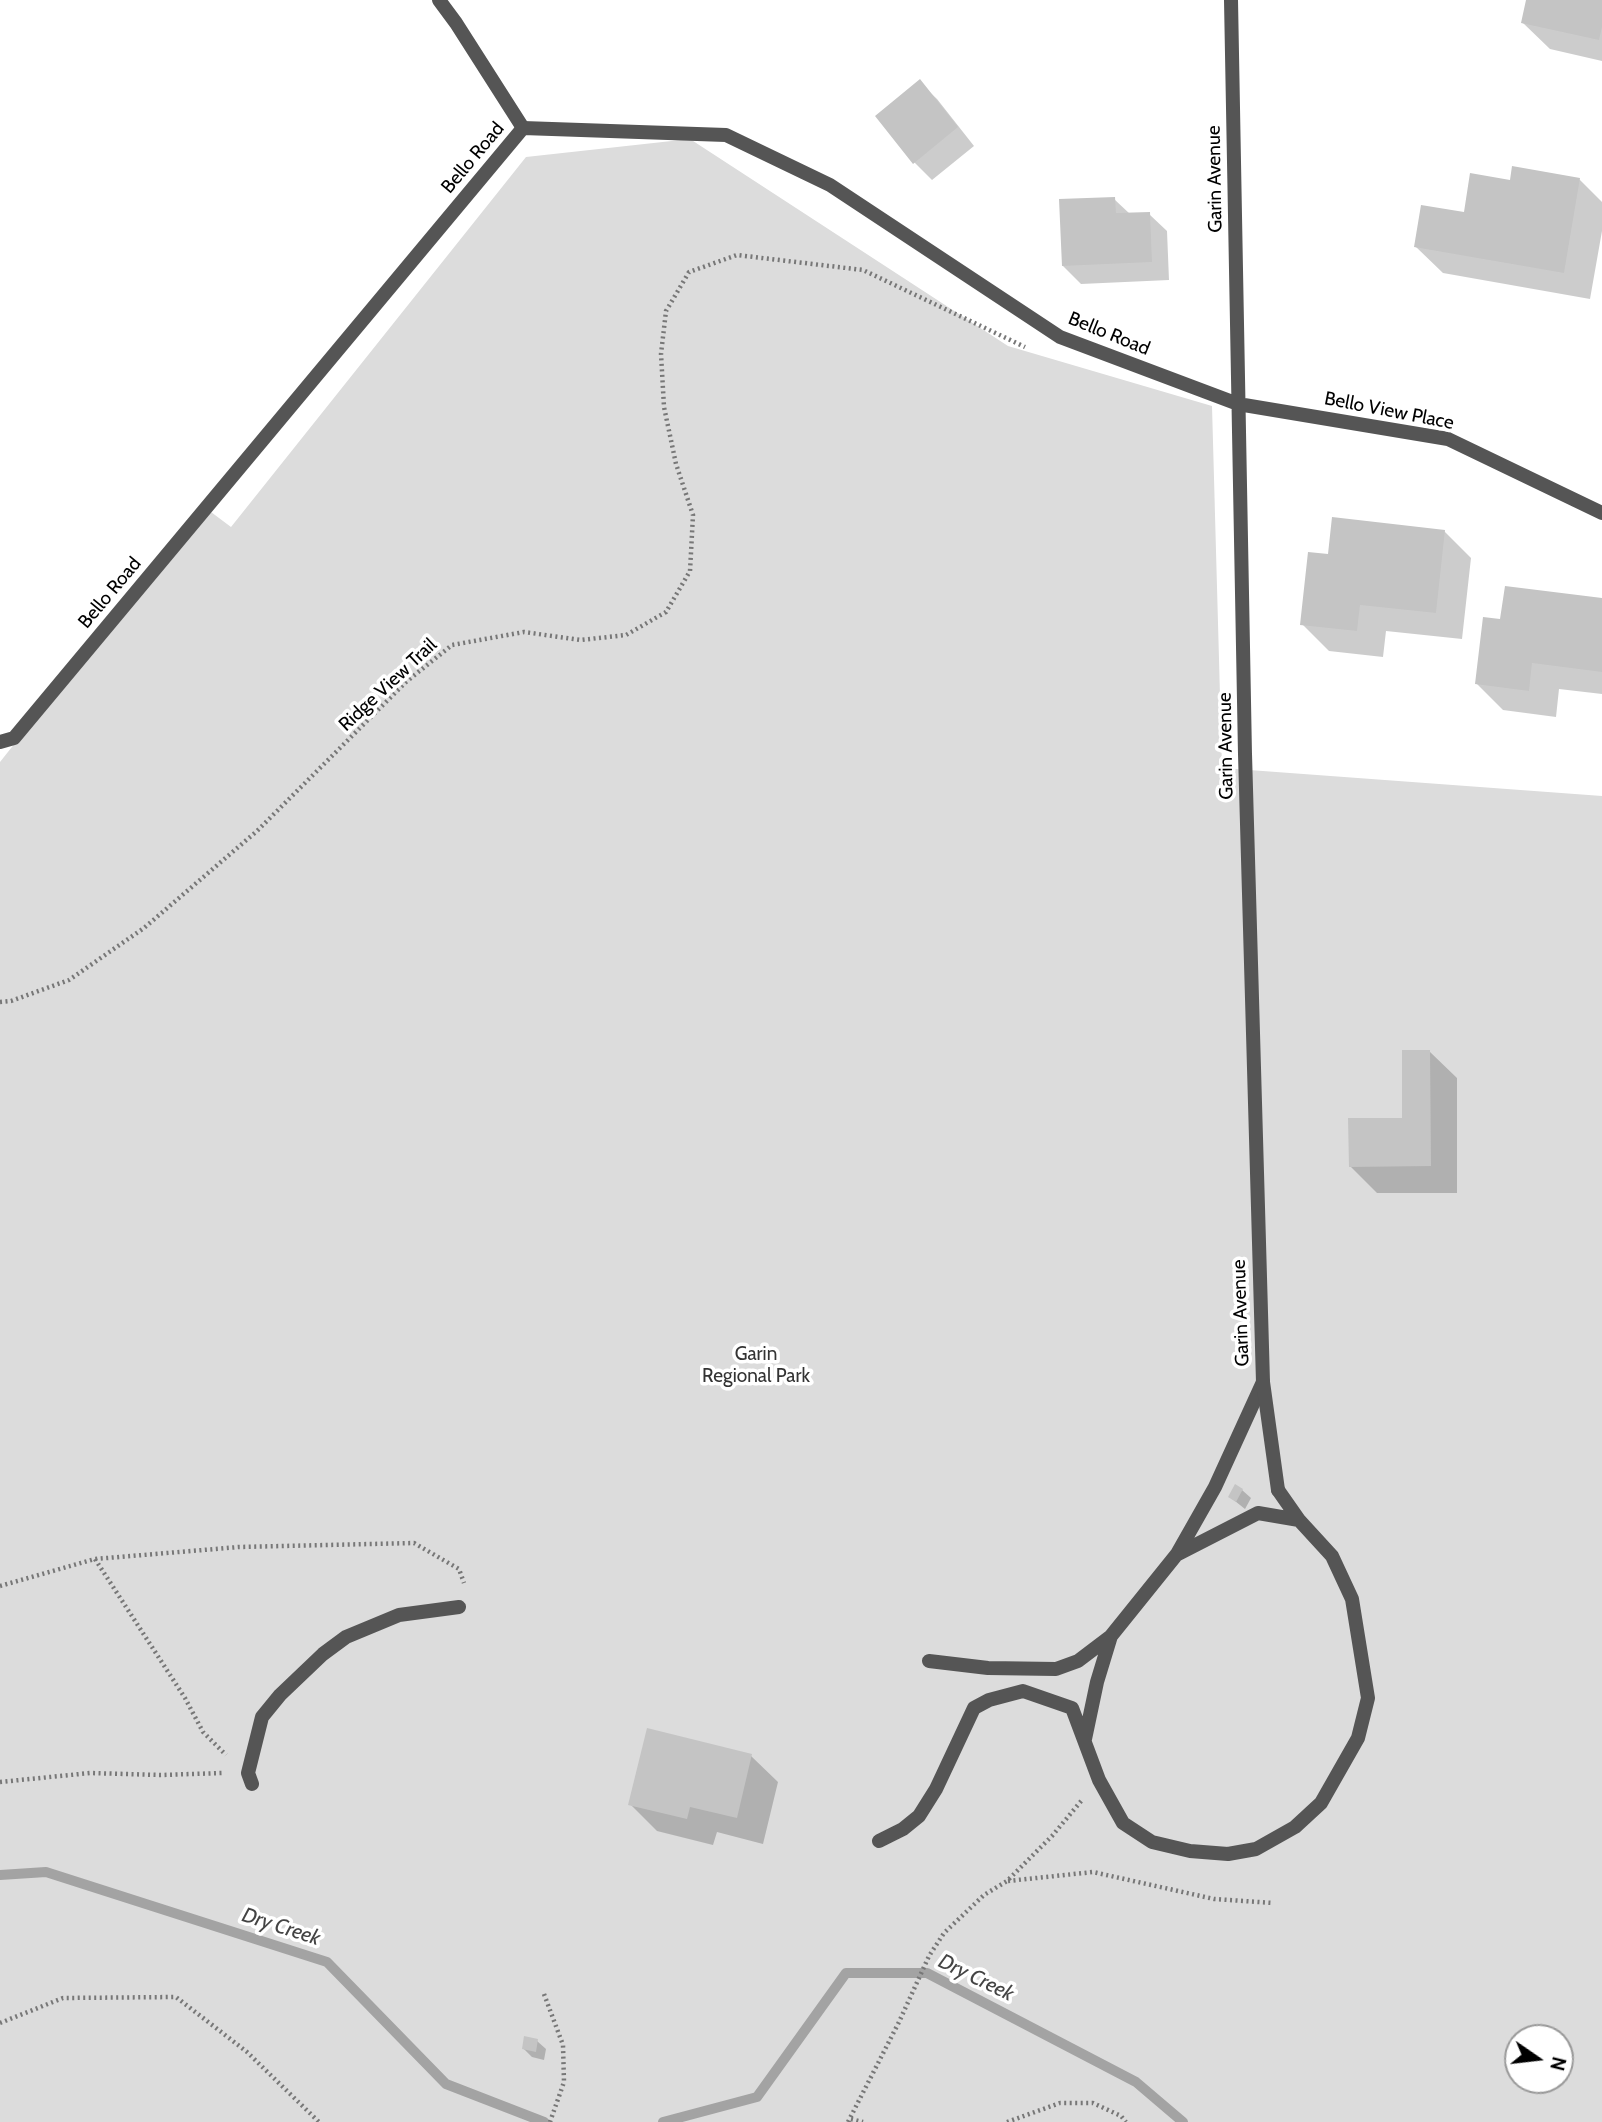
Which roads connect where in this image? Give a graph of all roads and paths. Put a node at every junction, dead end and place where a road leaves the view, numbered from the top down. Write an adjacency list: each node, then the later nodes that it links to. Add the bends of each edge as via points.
1 (439, 0): 3 (street)
2 (1231, 0): 5 (street, Garin Avenue)
3 (523, 128): 5 (street, Bello Road, via 726,135 831,185 1059,337); 7 (street, Bello Road, via 14,738)
4 (913, 293): 8 (path, Ridge View Trail, via 863,270 737,254 689,272 666,311 661,354 664,407 693,515 690,571 666,611 626,635 581,640 524,632 452,645 406,682 257,831 144,928 69,979)
5 (1238, 404): 6 (street, Bello View Place, via 1448,439); 9 (street, Garin Avenue)
6 (1602, 513)
7 (0, 742)
8 (0, 1002)
9 (1263, 1382): 10 (street, Garin Avenue, via 1278,1490); 11 (street)
10 (1299, 1520): 11 (street, via 1258,1513); 19 (street, via 1332,1556 1352,1599 1368,1698 1358,1738 1321,1803 1295,1827 1255,1849 1228,1854 1190,1851 1152,1842 1123,1823)
11 (1178, 1554): 15 (street)
12 (95, 1559): 13 (path); 14 (path, via 239,1547 414,1543 459,1569); 18 (path, via 203,1732)
13 (0, 1586)
14 (464, 1601): 18 (street, via 399,1615 346,1637 323,1654 262,1717)
15 (1111, 1636): 16 (street, via 1078,1661 1056,1669 1000,1669); 17 (street)
16 (929, 1661)
17 (1085, 1739): 19 (street); 21 (street, via 1072,1709 1023,1691 989,1700 974,1708 919,1815)
18 (251, 1778): 20 (path, via 90,1773)
19 (1099, 1780): 22 (path)
20 (0, 1782)
21 (880, 1841)
22 (1007, 1881): 23 (path, via 1093,1872 1214,1899); 26 (path, via 984,1895 944,1933)
23 (1273, 1903)
24 (544, 1994): 28 (path, via 563,2045 564,2082)
25 (0, 2023): 27 (path, via 63,1998 176,1997 247,2052)
26 (849, 2120): 29 (path)
27 (319, 2122)
28 (550, 2122)
29 (863, 2122)
30 (1007, 2122): 31 (path, via 1060,2103 1093,2103)
31 (1126, 2122)

